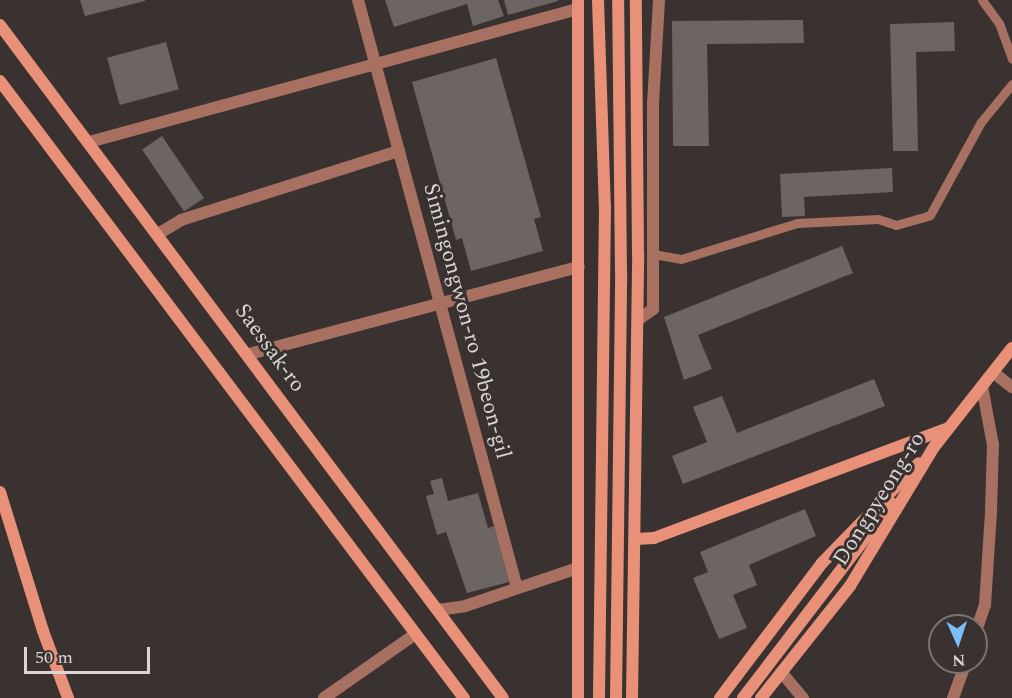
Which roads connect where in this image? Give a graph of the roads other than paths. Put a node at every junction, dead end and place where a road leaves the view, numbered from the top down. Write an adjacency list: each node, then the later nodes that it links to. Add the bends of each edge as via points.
1 (358, 0): 10 (street, Simingongwon-ro 19beon-gil)
2 (598, 0): 41 (main road, via 605,206)
3 (618, 0): 42 (main road, via 621,273)
4 (636, 0): 19 (main road)
5 (659, 0): 16 (street, via 652,104)
6 (982, 0): 9 (lane, via 999,23)
7 (578, 5): 10 (street); 17 (main road)
8 (0, 25): 13 (main road, Saessak-ro)
9 (1012, 59)
10 (375, 65): 13 (street); 14 (street, Simingongwon-ro 19beon-gil)
11 (1012, 84): 16 (lane, via 981,122 930,215 896,225 878,219 797,223 681,259)
12 (1, 85): 33 (main road)
13 (89, 142): 15 (main road, Saessak-ro)
14 (399, 151): 15 (street, via 181,220); 18 (street, Simingongwon-ro 19beon-gil)
15 (158, 234): 21 (main road, Saessak-ro)
16 (653, 254): 19 (street, via 653,309)
17 (579, 267): 18 (street); 29 (main road)
18 (440, 304): 21 (street); 30 (street, Simingongwon-ro 19beon-gil)
19 (638, 320): 28 (main road)
20 (1012, 348): 22 (main road, Dongpyeong-ro)
21 (249, 354): 31 (main road, Saessak-ro)
22 (994, 373): 23 (main road, Dongpyeong-ro); 24 (street)
23 (982, 386): 25 (main road, Dongpyeong-ro); 32 (street, via 993,445)
24 (1012, 387)
25 (949, 428): 26 (main road, Dongpyeong-ro); 28 (main road, via 654,538)
26 (934, 447): 34 (main road, Dongpyeong-ro, via 850,586); 44 (main road, via 822,563); 45 (main road)
27 (0, 492): 36 (main road)
28 (636, 539): 43 (main road)
29 (575, 569): 30 (street); 40 (main road)
30 (517, 588): 31 (street, via 465,606)
31 (438, 610): 39 (main road, Saessak-ro)
32 (982, 614)
33 (414, 635): 37 (street); 38 (main road)
34 (782, 673): 46 (main road, Dongpyeong-ro); 47 (street)
35 (962, 674): 48 (street)
36 (68, 698)
37 (324, 698)
38 (464, 698)
39 (503, 698)
40 (578, 698)
41 (599, 698)
42 (616, 698)
43 (632, 698)
44 (720, 698)
45 (743, 698)
46 (761, 698)
47 (803, 698)
48 (954, 698)

